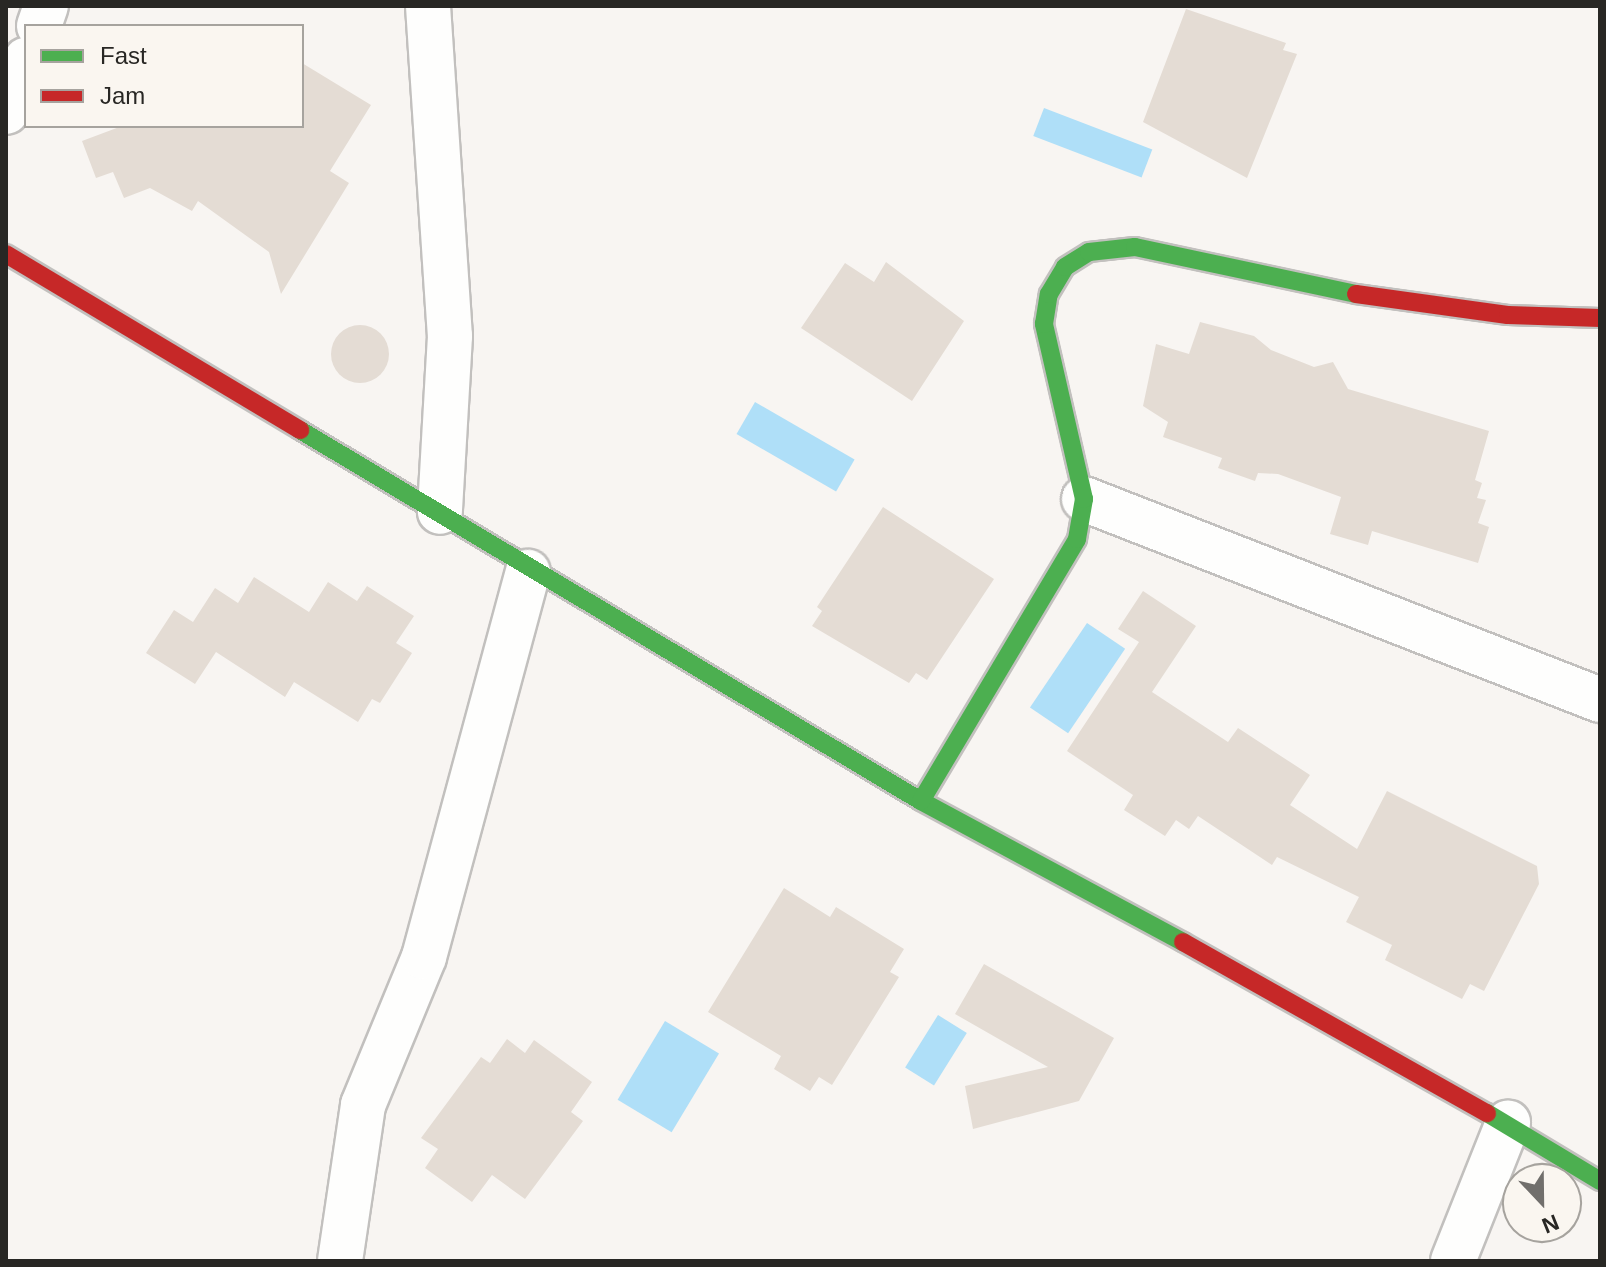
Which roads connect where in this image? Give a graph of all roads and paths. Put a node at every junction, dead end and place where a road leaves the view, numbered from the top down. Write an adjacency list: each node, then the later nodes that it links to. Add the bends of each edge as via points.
1 (428, 6): 7 (street, via 450,336)
2 (24, 65): 3 (street)
3 (6, 112)
4 (6, 254): 7 (street)
5 (1600, 318): 6 (street, via 1508,315 1324,290 1135,247 1089,252 1065,267 1049,294 1044,324)
6 (1084, 499): 9 (street); 10 (street, via 1077,539 1059,578)
7 (440, 512): 8 (street)
8 (528, 572): 10 (street); 13 (street, via 424,957 363,1105)
9 (1600, 700)
10 (921, 801): 11 (street)
11 (1508, 1123): 12 (street); 14 (street)
12 (1600, 1181)
13 (340, 1261)
14 (1453, 1261)

